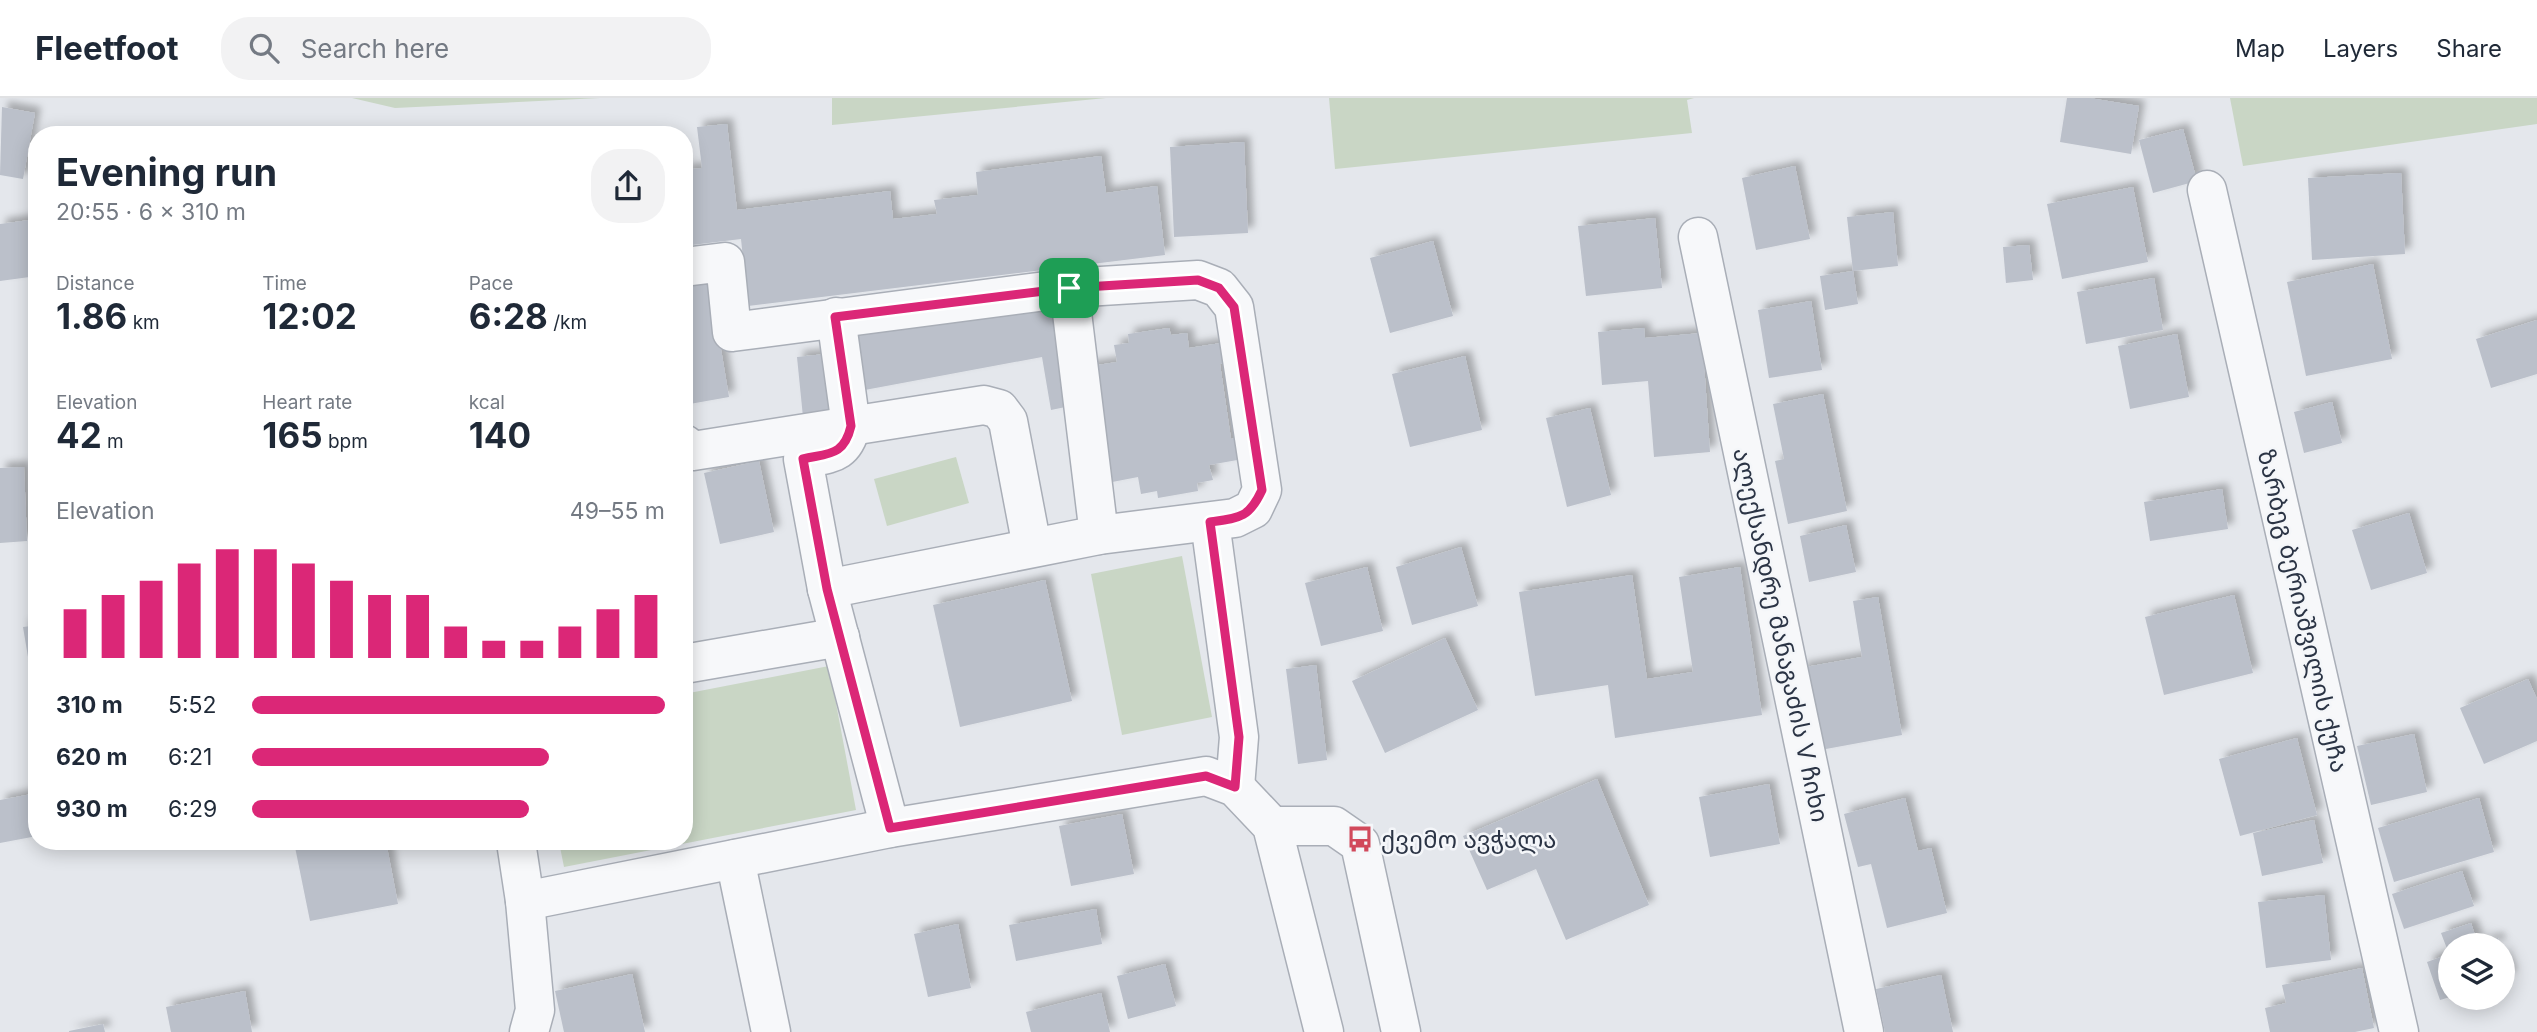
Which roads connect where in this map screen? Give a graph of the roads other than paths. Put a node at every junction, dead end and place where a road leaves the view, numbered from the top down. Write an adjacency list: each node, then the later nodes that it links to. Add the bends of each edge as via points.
1 (2207, 190): 25 (street, ზარბეგ ბერიაშვილის ქუჩა)
2 (1698, 237): 24 (street, ალექსანდრე მანაგაძის V ჩიხი)
3 (693, 266): 5 (street, via 724,262 732,332)
4 (1069, 288): 5 (street); 8 (street, via 1198,280 1219,288 1234,307 1262,490 1253,509 1235,519); 9 (street)
5 (835, 317): 6 (street)
6 (851, 426): 7 (street); 10 (street, via 984,405 999,408 1008,422); 11 (street, via 848,442 835,452 803,459)
7 (693, 451)
8 (1210, 522): 9 (street); 14 (street, via 1239,737)
9 (1099, 535): 10 (street)
10 (1032, 547): 11 (street)
11 (827, 589): 12 (street)
12 (840, 637): 13 (street); 16 (street)
13 (693, 662)
14 (1235, 787): 15 (street); 16 (street, via 1206,776)
15 (1272, 826): 22 (street); 23 (street, via 1334,826 1360,844)
16 (890, 828): 18 (street)
17 (517, 850): 19 (street)
18 (735, 859): 19 (street); 21 (street)
19 (525, 901): 20 (street, via 535,1010)
20 (529, 1032)
21 (771, 1032)
22 (1324, 1032)
23 (1401, 1032)
24 (1864, 1032)
25 (2399, 1032)

